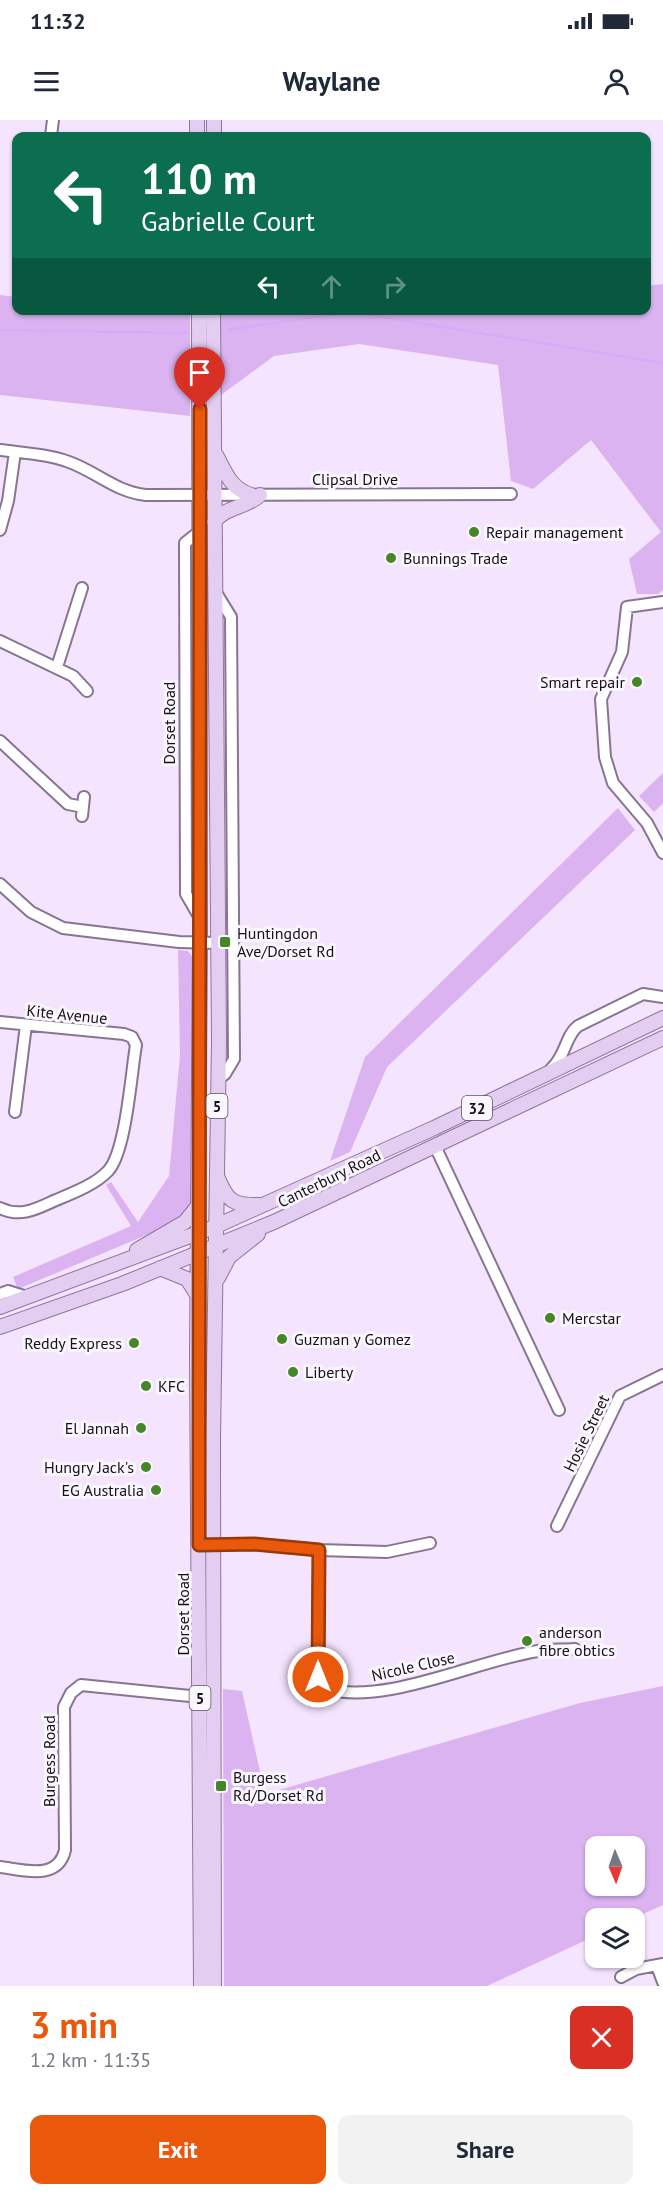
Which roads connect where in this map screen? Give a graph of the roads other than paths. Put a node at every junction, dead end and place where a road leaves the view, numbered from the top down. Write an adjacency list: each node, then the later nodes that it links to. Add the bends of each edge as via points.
1 (199, 315): 6 (main road, Dorset Road / 5)
2 (213, 315): 4 (main road, Dorset Road / 5)
3 (0, 450): 5 (street, Clipsal Drive)
4 (214, 451): 6 (main road, Dorset Road / 5); 8 (main road, via 228,480 238,489)
5 (15, 452): 6 (street, Clipsal Drive, via 64,460 135,494); 10 (street)
6 (206, 494): 8 (street, Clipsal Drive); 9 (main road, Dorset Road / 5); 23 (main road, Dorset Road / 5, via 200,531)
7 (511, 494): 8 (street, Clipsal Drive)
8 (255, 495): 9 (main road, via 254,500 226,510)
9 (214, 522): 12 (main road, Dorset Road / 5)
10 (0, 530)
11 (82, 588): 15 (street)
12 (215, 591): 18 (street, via 231,617); 20 (main road, Dorset Road / 5)
13 (663, 602): 21 (street, via 627,607 622,652 600,706 609,775 647,823)
14 (0, 641): 15 (street)
15 (57, 667): 16 (street)
16 (87, 691)
17 (0, 741): 19 (street, via 68,804)
18 (231, 805): 20 (street); 31 (street, via 234,1059)
19 (83, 807)
20 (216, 821): 24 (main road, Dorset Road / 5)
21 (663, 853)
22 (0, 884): 23 (street, via 40,918 63,928)
23 (200, 943): 24 (street); 38 (main road, Dorset Road / 5)
24 (217, 943): 31 (main road, Dorset Road / 5)
25 (663, 997): 30 (street, via 643,994 578,1026 572,1031 562,1059)
26 (663, 1018): 30 (main road, Canterbury Road / 32)
27 (0, 1022): 28 (street, Kite Avenue)
28 (26, 1025): 34 (street); 39 (street, Kite Avenue, via 132,1037 136,1046 122,1141 110,1170 69,1195 31,1211 11,1213)
29 (663, 1038): 33 (main road, Canterbury Road / 32)
30 (544, 1076): 32 (main road, Canterbury Road / 32)
31 (218, 1079): 36 (main road, Dorset Road / 5)
32 (524, 1085): 33 (main road); 37 (main road, Canterbury Road / 32)
33 (531, 1100): 35 (main road, Canterbury Road / 32)
34 (15, 1112)
35 (435, 1146): 40 (main road, Canterbury Road / 32); 54 (street)
36 (215, 1171): 37 (main road, via 225,1196 248,1205); 41 (main road, Dorset Road / 5)
37 (264, 1205): 41 (main road, Canterbury Road / 32)
38 (198, 1207): 42 (main road, Dorset Road / 5); 46 (main road, via 185,1222)
39 (0, 1208)
40 (274, 1222): 43 (main road, Canterbury Road / 32); 47 (main road, via 229,1257)
41 (214, 1227): 42 (main road, Canterbury Road / 32); 43 (main road, Dorset Road / 5)
42 (198, 1234): 44 (main road, Dorset Road / 5); 46 (main road, Canterbury Road / 32)
43 (215, 1247): 44 (main road, Canterbury Road / 32); 47 (main road, Dorset Road / 5)
44 (198, 1254): 45 (main road, Canterbury Road / 32); 49 (main road, Dorset Road / 5)
45 (160, 1268): 49 (main road, via 187,1279); 52 (main road, Canterbury Road / 32)
46 (98, 1272): 50 (main road, Canterbury Road / 32)
47 (216, 1283): 57 (main road, Dorset Road / 5)
48 (0, 1294): 50 (street, Canterbury Road, via 8,1291)
49 (198, 1296): 57 (main road, Dorset Road / 5)
50 (27, 1297): 51 (main road, Canterbury Road / 32)
51 (0, 1307)
52 (0, 1327)
53 (663, 1375): 55 (street, Hosie Street, via 620,1396)
54 (559, 1410)
55 (557, 1526)
56 (430, 1543): 58 (street, via 387,1552)
57 (206, 1545): 58 (street, via 254,1544); 60 (main road, Dorset Road / 5)
58 (319, 1550): 59 (street, Nicole Close, via 318,1677 325,1689 382,1690 538,1651)
59 (575, 1649)
60 (206, 1697): 61 (street, Burgess Road, via 81,1685 71,1692 64,1707 62,1861 55,1869 40,1872); 65 (main road, Dorset Road / 5); 66 (main road, Dorset Road / 5)
61 (0, 1867)
62 (660, 1965): 63 (street, via 636,1969); 64 (street)
63 (621, 1977)
64 (663, 1982)
65 (201, 1986)
66 (214, 1986)

